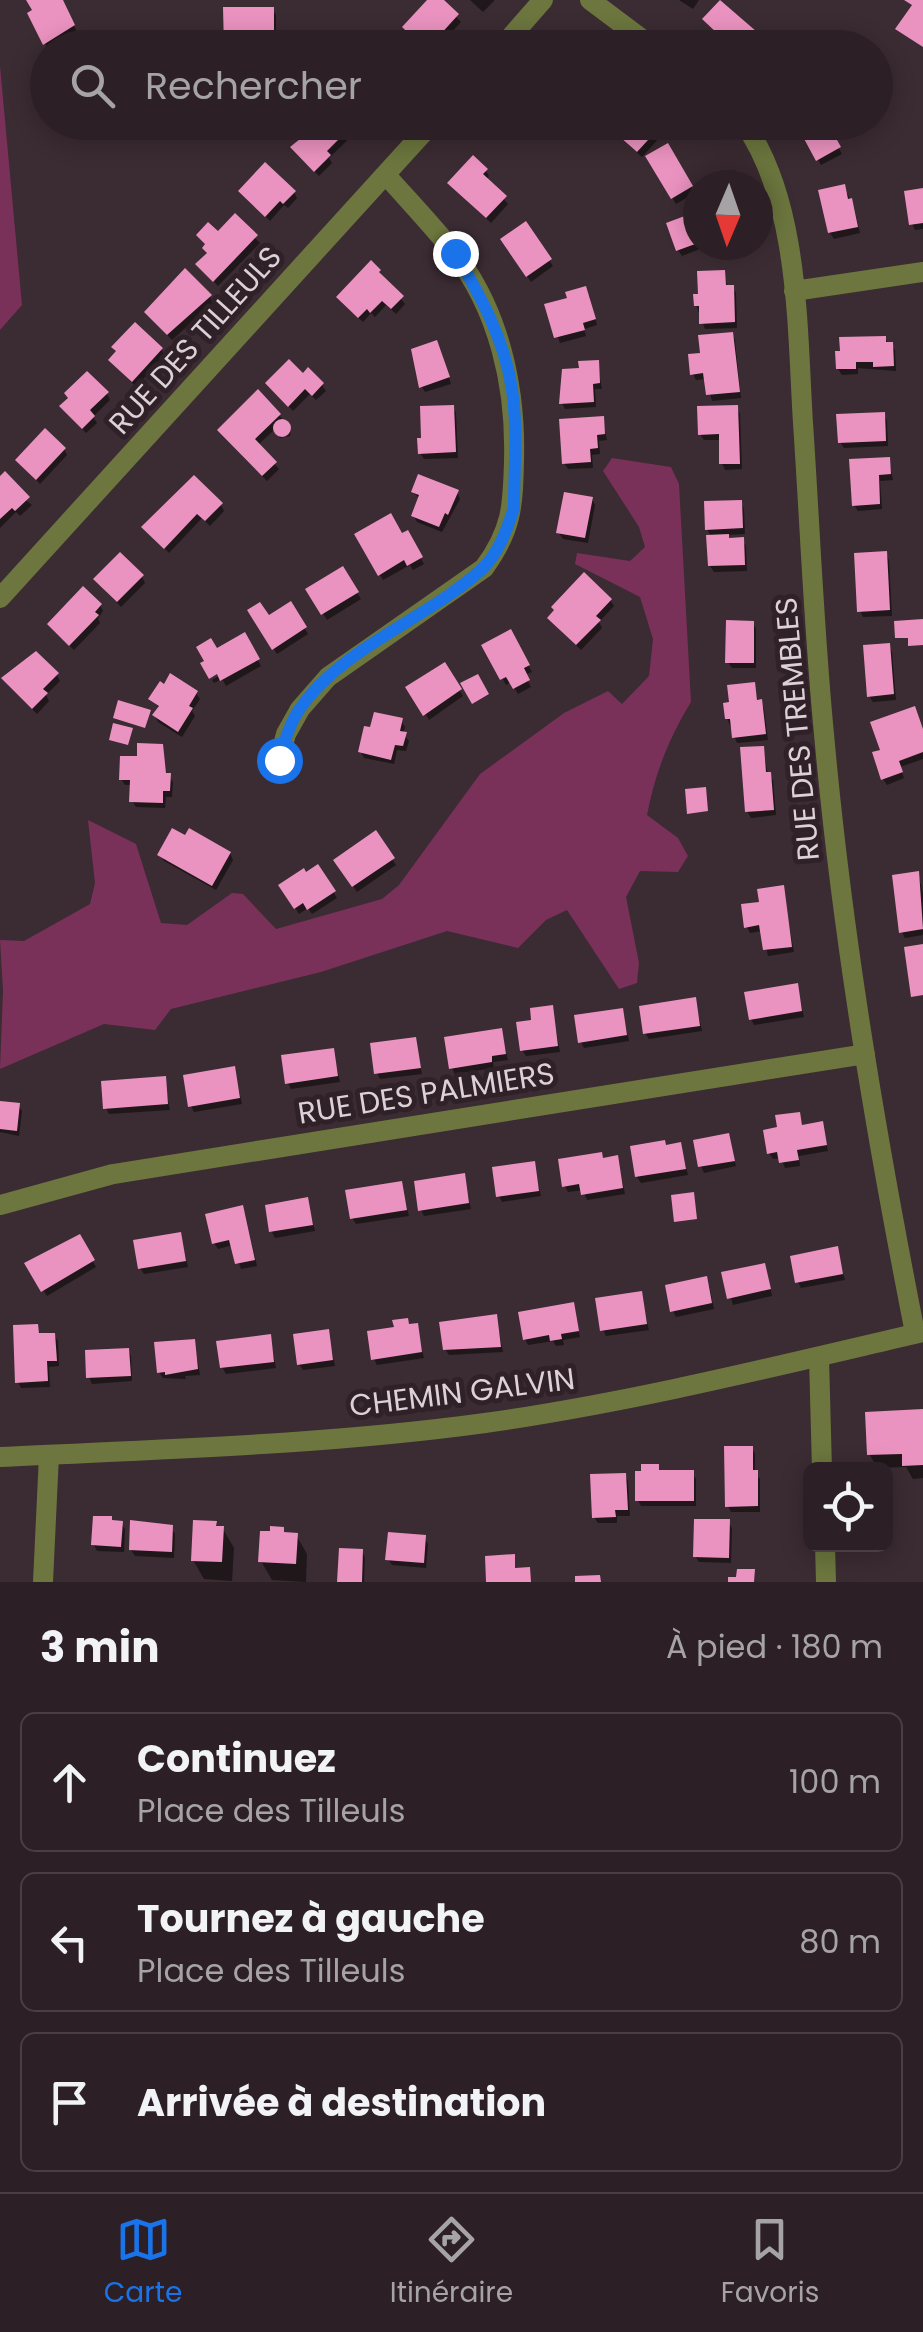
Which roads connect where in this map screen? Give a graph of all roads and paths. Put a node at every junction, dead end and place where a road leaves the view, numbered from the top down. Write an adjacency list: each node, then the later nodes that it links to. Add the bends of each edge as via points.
1 (543, 0): 3 (street)
2 (590, 0): 4 (street)
3 (516, 30)
4 (630, 30)
5 (417, 140): 7 (street, RUE DES TILLEULS)
6 (756, 140): 9 (street, RUE DES TREMBLES, via 780,207)
7 (386, 175): 10 (street, RUE DES TILLEULS); 11 (street, via 455,253 500,344 512,388 514,508 484,568 328,677 300,709)
8 (923, 272): 9 (street)
9 (794, 292): 12 (street, RUE DES TREMBLES, via 824,734)
10 (0, 598)
11 (279, 760)
12 (865, 1054): 13 (street, RUE DES PALMIERS, via 114,1174); 14 (street, RUE DES TREMBLES)
13 (0, 1204)
14 (919, 1332): 15 (street, CHEMIN GALVIN)
15 (819, 1356): 16 (street, CHEMIN GALVIN, via 636,1398 485,1422 227,1447); 18 (street)
16 (49, 1454): 17 (street, CHEMIN GALVIN); 20 (street)
17 (0, 1457)
18 (822, 1462)
19 (824, 1552): 21 (street)
20 (43, 1582)
21 (826, 1582)

